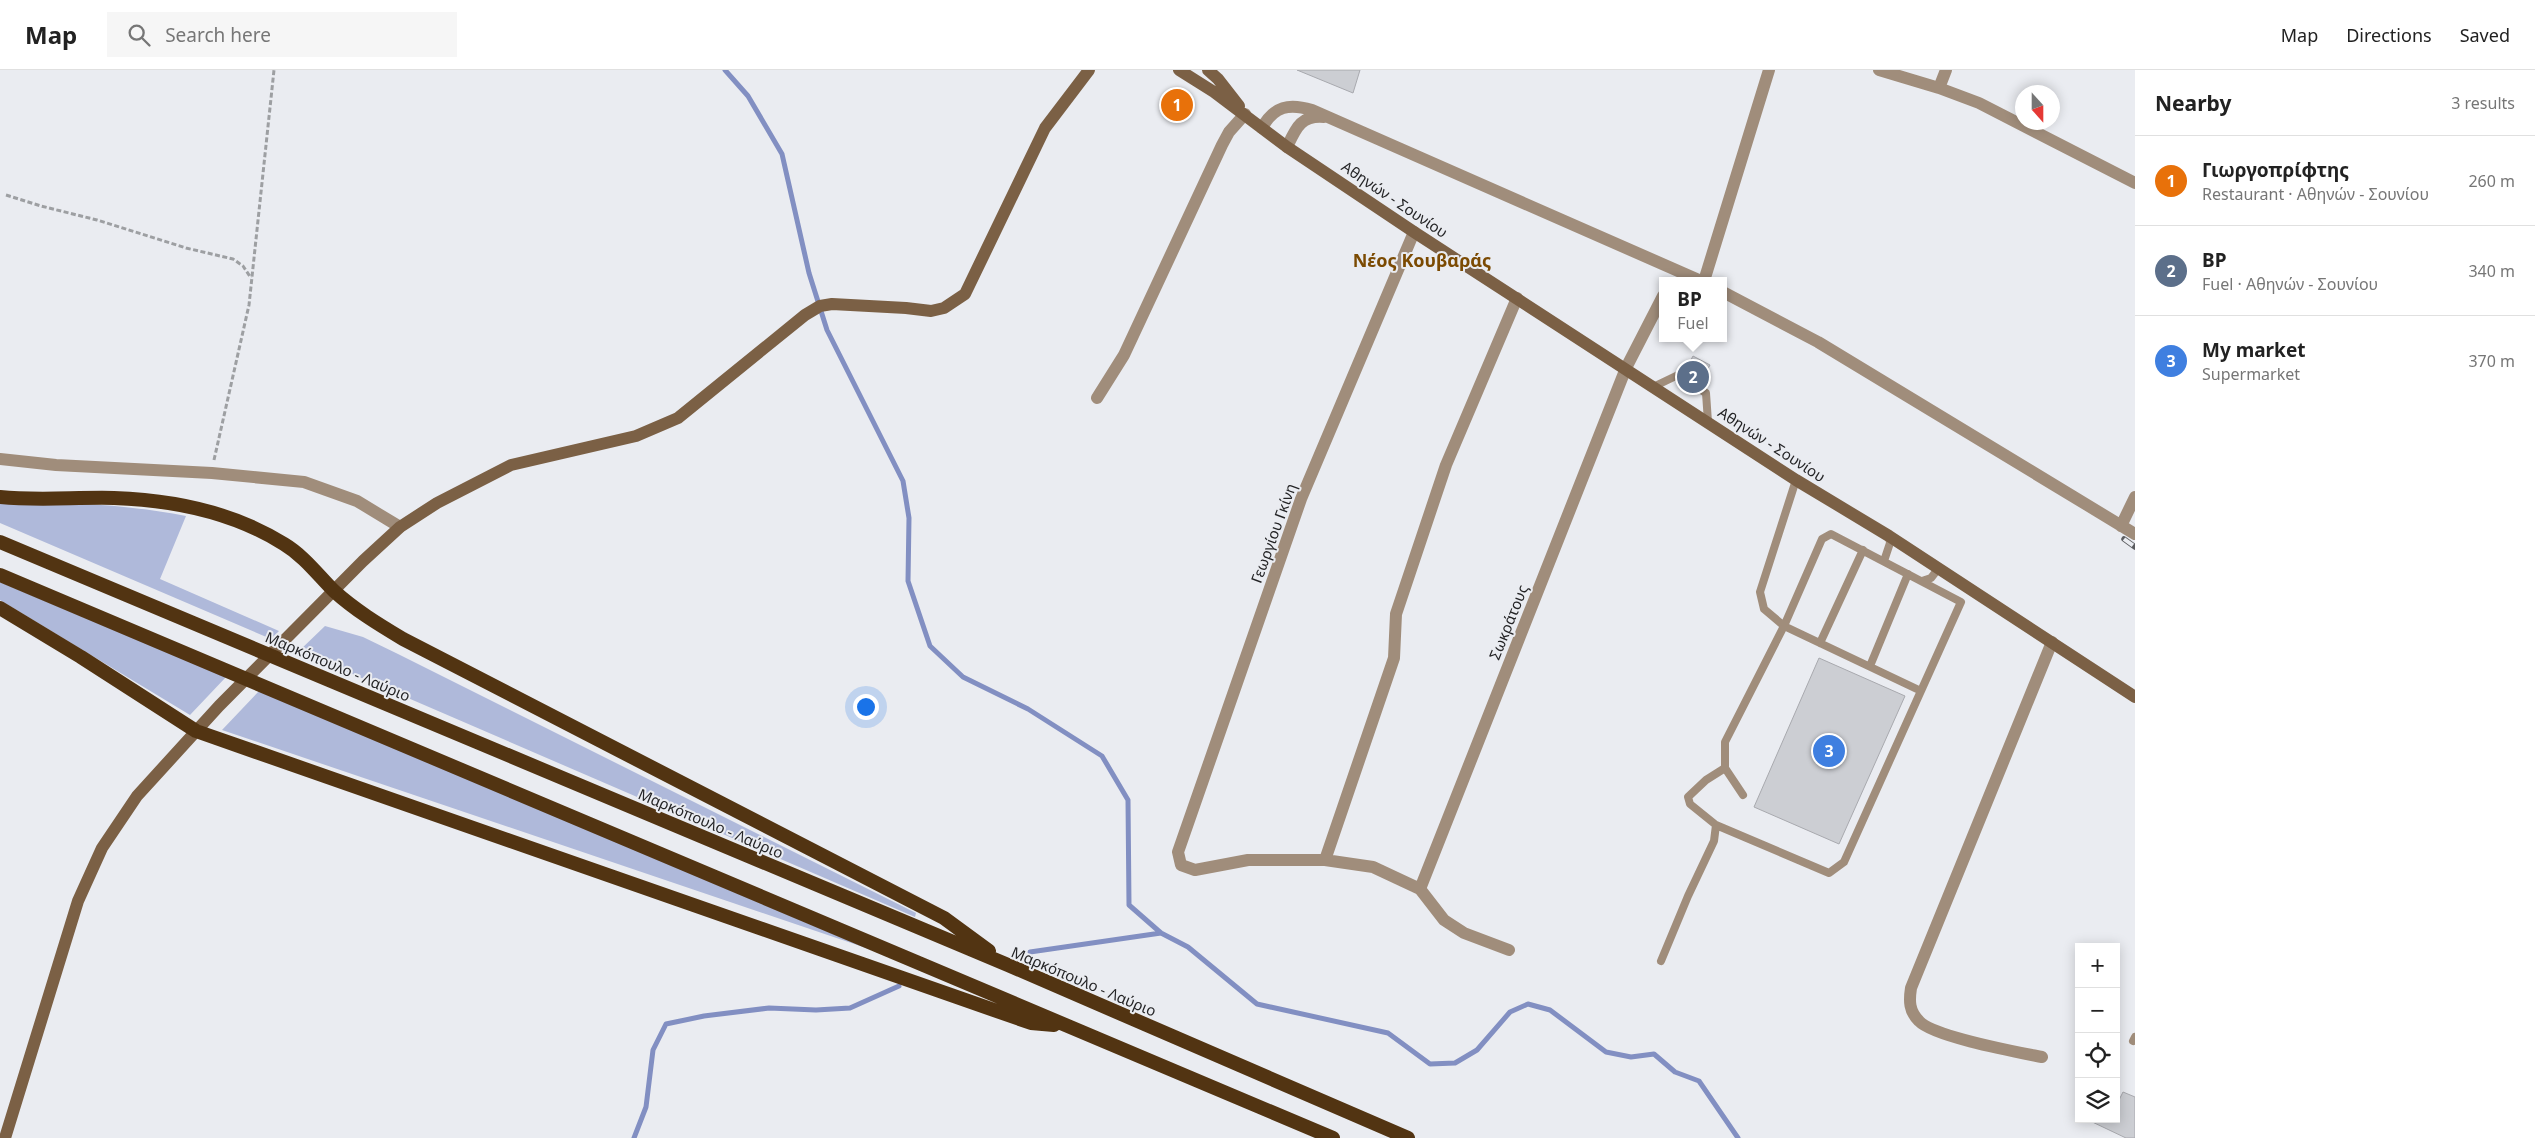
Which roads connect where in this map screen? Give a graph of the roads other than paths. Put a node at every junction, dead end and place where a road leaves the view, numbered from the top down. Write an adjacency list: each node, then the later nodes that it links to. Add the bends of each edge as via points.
1 (1089, 70): 29 (main road, via 1044,128 965,294 944,308 931,312 898,307 820,306 678,418 636,436 511,465)
2 (1208, 70): 8 (main road, Αθηνών - Σουνίου, via 1225,86)
3 (1769, 70): 15 (street)
4 (1879, 70): 7 (street)
5 (1946, 70): 7 (street)
6 (1182, 71): 8 (main road, Αθηνών - Σουνίου)
7 (1939, 88): 12 (street, via 1979,103)
8 (1245, 114): 10 (main road, Αθηνών - Σουνίου); 23 (street, via 1229,132 1124,355)
9 (1324, 116): 10 (street, via 1302,107 1284,107 1272,112); 11 (street, via 1307,118 1300,123); 14 (street)
10 (1262, 128): 11 (main road, Αθηνών - Σουνίου)
11 (1287, 147): 13 (main road, Αθηνών - Σουνίου)
12 (2135, 183)
13 (1414, 232): 17 (main road, Αθηνών - Σουνίου); 52 (street, Γεωργίου Γκίνη, via 1301,499 1178,852 1181,865 1195,870 1248,860)
14 (1673, 275)
15 (1704, 277)
16 (1727, 294): 30 (street, via 1818,342)
17 (1517, 298): 19 (main road, Αθηνών - Σουνίου); 52 (street, via 1446,465 1396,614 1394,658)
18 (1659, 304): 19 (street, Σωκράτους)
19 (1626, 368): 21 (main road, Αθηνών - Σουνίου); 53 (street, Σωκράτους)
20 (1682, 378): 21 (lane, via 1678,375)
21 (1653, 387): 24 (main road, Αθηνών - Σουνίου)
22 (1698, 388): 24 (lane, via 1706,393)
23 (1097, 398)
24 (1708, 422): 26 (main road, Αθηνών - Σουνίου)
25 (0, 459): 29 (street, via 304,482 357,501)
26 (1796, 480): 32 (main road, Αθηνών - Σουνίου); 42 (lane, via 1760,592 1764,609)
27 (0, 497): 40 (highway, via 115,498 213,511 257,528 287,546)
28 (2135, 497): 30 (street)
29 (400, 526): 40 (main road)
30 (2121, 526): 31 (street)
31 (2135, 534)
32 (1889, 536): 35 (lane); 36 (main road, Αθηνών - Σουνίου)
33 (0, 542): 56 (highway, Μαρκόπουλο - Λαύριο)
34 (1863, 550): 35 (lane); 42 (lane, via 1831,534 1822,539); 44 (lane)
35 (1884, 561): 37 (lane)
36 (1938, 568): 39 (lane, via 1931,578); 43 (main road, Αθηνών - Σουνίου)
37 (1908, 574): 39 (lane); 45 (lane)
38 (0, 575): 57 (highway)
39 (1922, 581): 46 (lane, via 1961,602)
40 (334, 590): 48 (main road); 56 (highway, via 362,614 402,639 944,918)
41 (0, 608): 48 (highway)
42 (1784, 626): 44 (lane); 49 (lane, via 1725,742)
43 (2052, 642): 47 (main road, Αθηνών - Σουνίου); 58 (street, via 1909,1001 1912,1013 1920,1023 1932,1028 1982,1045)
44 (1820, 643): 45 (lane)
45 (1870, 666): 46 (lane)
46 (1921, 691): 51 (lane, via 1844,862 1829,873)
47 (2135, 697)
48 (196, 731): 57 (highway, via 1032,1023); 59 (main road, via 137,796 102,848 78,902)
49 (1725, 768): 50 (lane); 51 (lane, via 1688,797 1690,804)
50 (1743, 795)
51 (1716, 825): 55 (lane, via 1714,840)
52 (1325, 860): 53 (street, via 1373,867)
53 (1420, 889): 54 (street, via 1444,920 1464,933)
54 (1509, 950)
55 (1661, 961)
56 (1008, 965): 61 (highway, Μαρκόπουλο - Λαύριο)
57 (1068, 1026): 60 (highway)
58 (2042, 1056)
59 (5, 1138)
60 (1333, 1138)
61 (1408, 1138)

